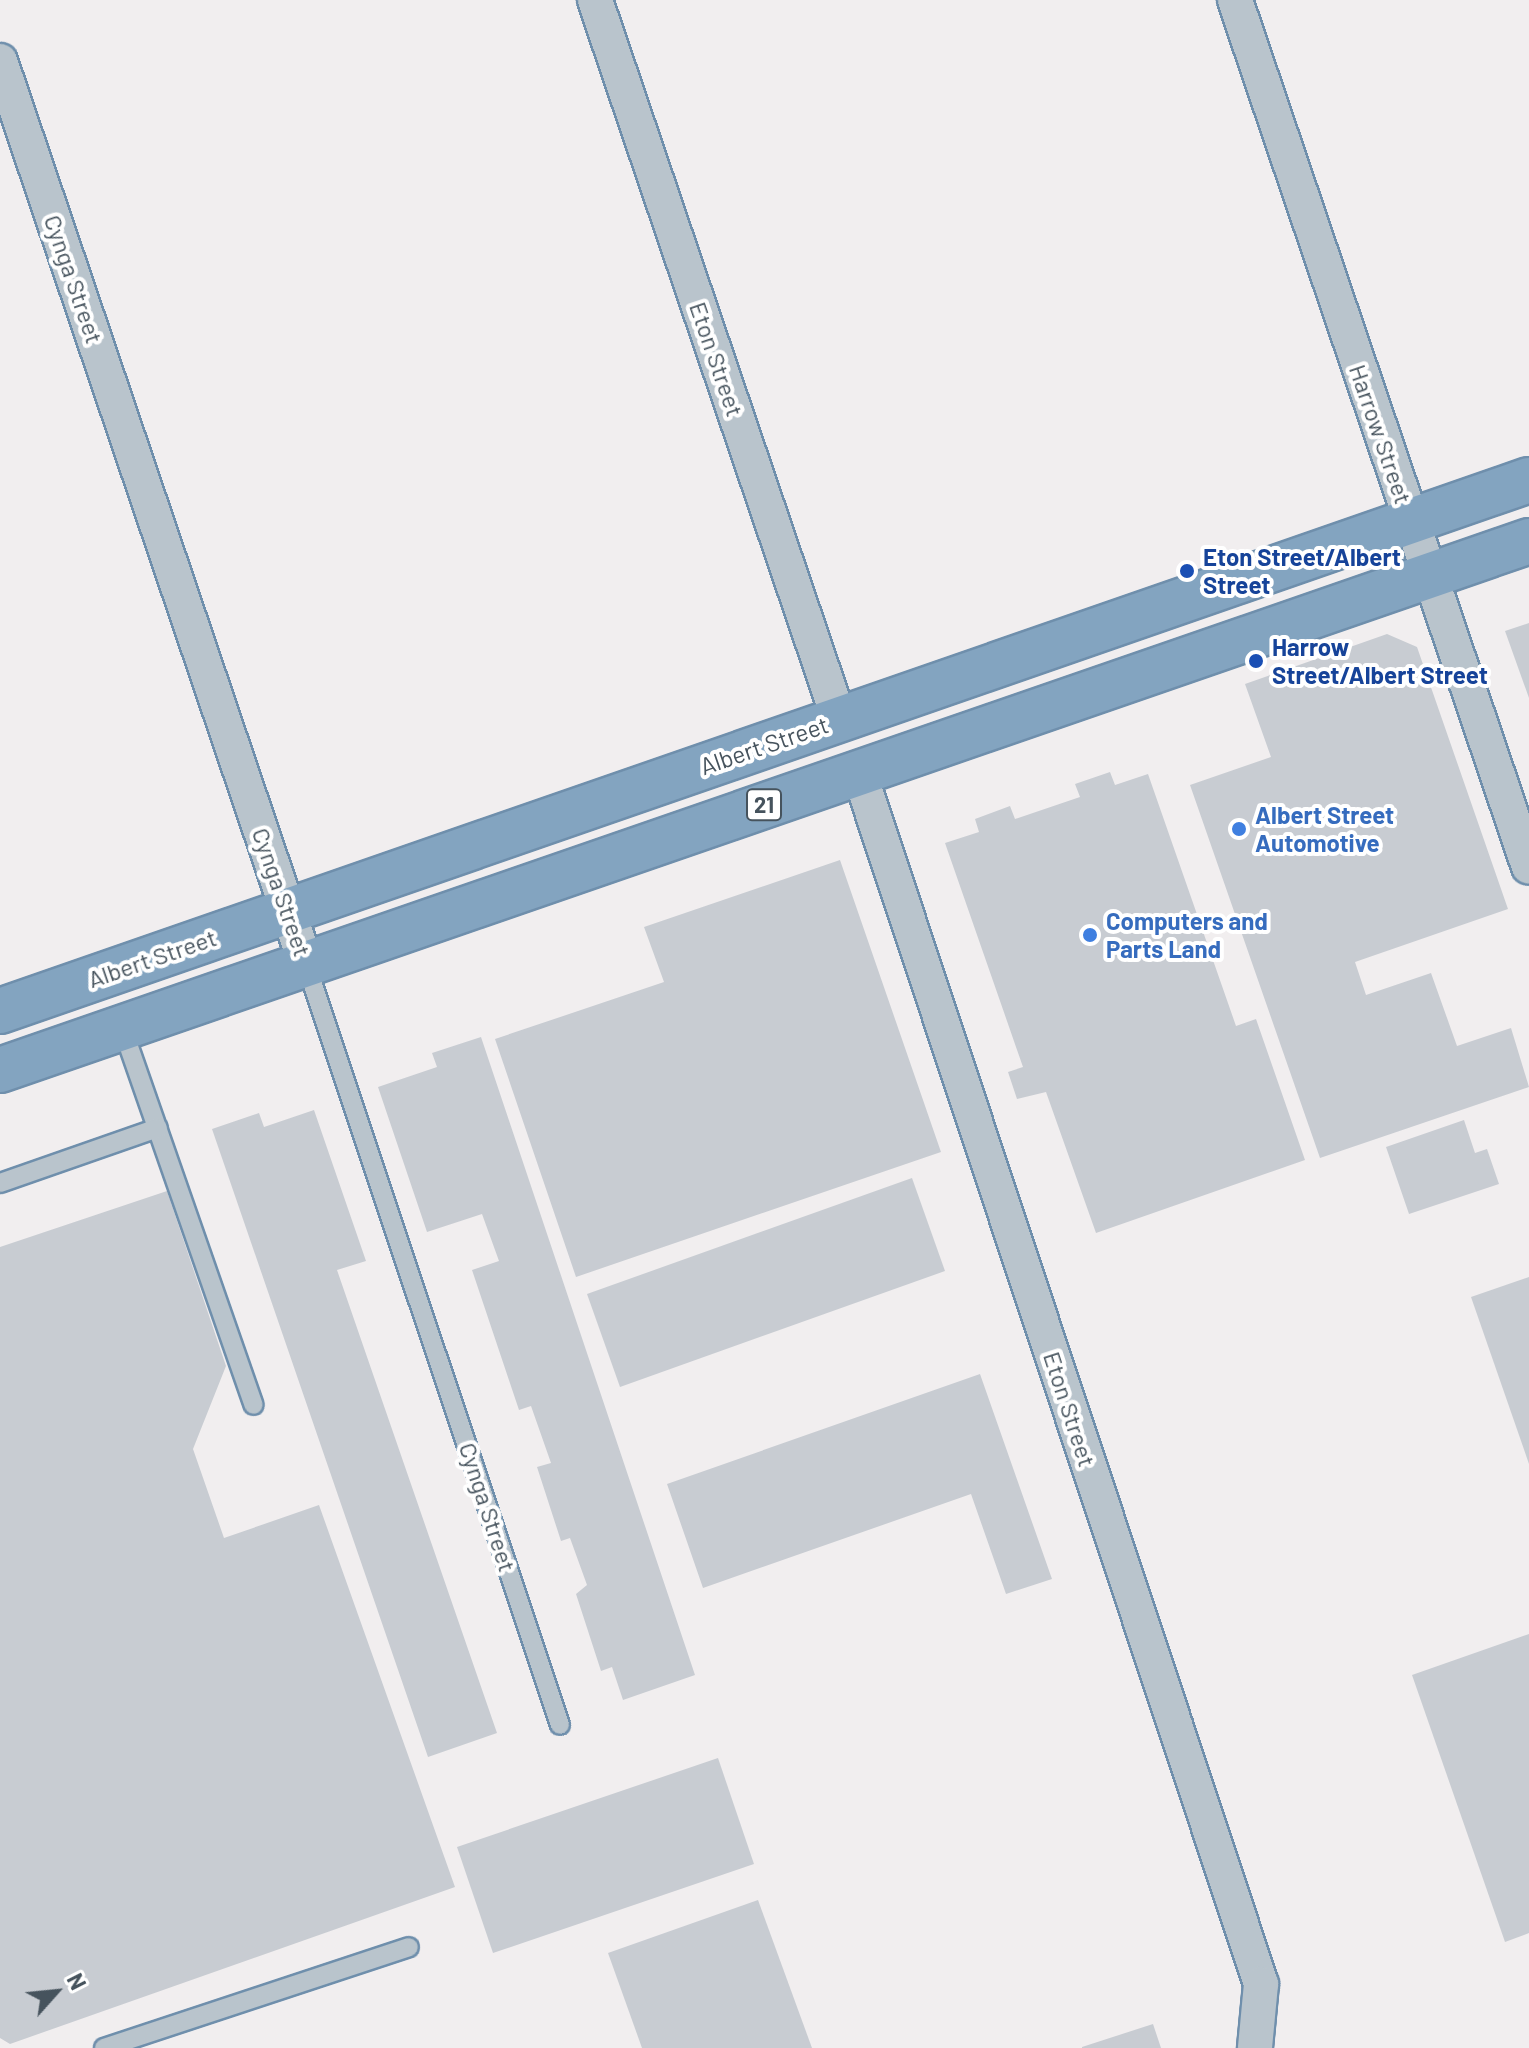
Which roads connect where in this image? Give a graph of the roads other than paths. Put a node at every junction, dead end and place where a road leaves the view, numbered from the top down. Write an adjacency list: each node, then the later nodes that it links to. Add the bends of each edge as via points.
1 (595, 0): 12 (street, Eton Street)
2 (1235, 0): 5 (street, Harrow Street)
3 (0, 61): 15 (street, Cynga Street)
4 (1529, 480): 5 (highway, Albert Street / 21)
5 (1411, 522): 7 (highway, Albert Street / 21); 8 (street, Harrow Street)
6 (1529, 541): 8 (highway, 21)
7 (1298, 559): 9 (highway); 10 (highway, Albert Street / 21)
8 (1428, 576): 9 (highway, 21); 14 (street, Harrow Street)
9 (1316, 614): 11 (highway, 21)
10 (1125, 620): 11 (highway); 12 (highway, Albert Street / 21)
11 (1143, 674): 13 (highway, 21)
12 (839, 719): 13 (highway); 15 (highway, Albert Street / 21)
13 (859, 772): 16 (highway, 21); 26 (street, Eton Street, via 1261,1984)
14 (1529, 867)
15 (288, 911): 16 (street, Cynga Street); 17 (highway, Albert Street / 21)
16 (306, 964): 18 (highway, 21); 23 (lane, Cynga Street)
17 (0, 1011)
18 (122, 1027): 19 (highway, 21); 20 (lane)
19 (0, 1070)
20 (158, 1128): 21 (lane); 22 (lane)
21 (0, 1183)
22 (254, 1405)
23 (560, 1725)
24 (409, 1947): 25 (lane)
25 (104, 2048)
26 (1255, 2048)

